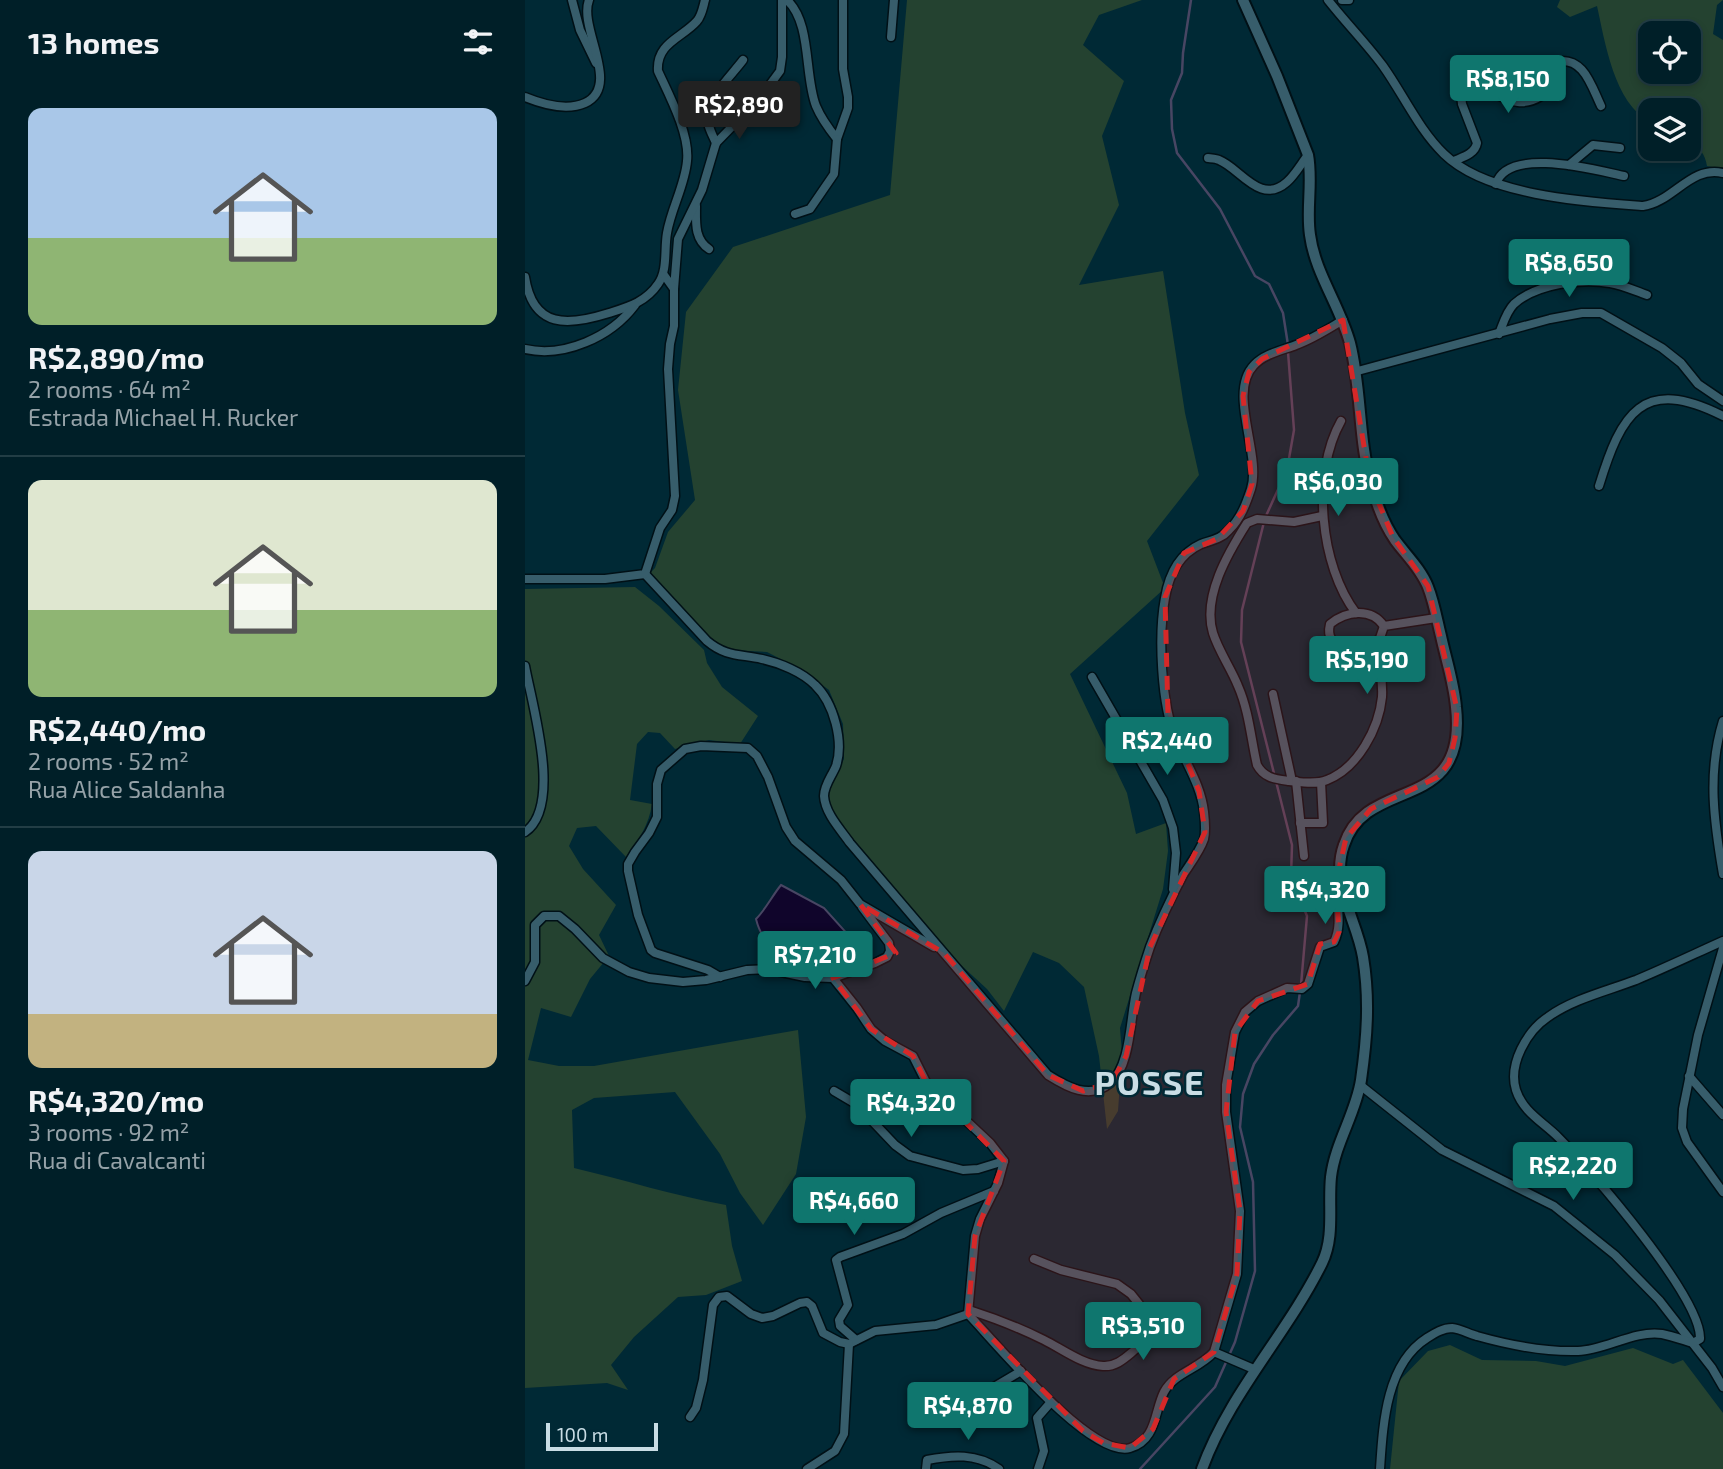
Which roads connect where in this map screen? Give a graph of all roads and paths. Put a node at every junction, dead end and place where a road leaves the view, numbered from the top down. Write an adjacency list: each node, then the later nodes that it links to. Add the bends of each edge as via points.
1 (572, 0): 13 (street, via 580,30)
2 (589, 0): 13 (street, via 586,15)
3 (705, 0): 29 (street, via 698,20 662,50 657,61 688,158 671,212)
4 (785, 0): 16 (street, via 798,16 816,106); 17 (street, via 780,71)
5 (842, 0): 16 (street, via 848,108)
6 (894, 0): 11 (street)
7 (1243, 0): 19 (street)
8 (1328, 0): 21 (street, via 1383,66 1430,137)
9 (1342, 0): 10 (street)
10 (1349, 0)
11 (891, 37)
12 (743, 60): 17 (street, via 711,104 708,123)
13 (600, 68): 14 (street, via 594,96 577,106)
14 (525, 97)
15 (1601, 106): 21 (street, via 1584,70 1569,61 1555,62 1542,96 1527,103 1468,87 1461,95 1462,104 1477,143 1471,153)
16 (837, 139): 27 (street, via 834,174 810,209)
17 (716, 143): 26 (street)
18 (1620, 148): 22 (street, via 1593,145)
19 (1308, 155): 20 (street, via 1288,181 1265,189); 34 (street, via 1313,250)
20 (1208, 158)
21 (1454, 161): 25 (street)
22 (1569, 165): 24 (street); 25 (street, via 1511,167)
23 (1723, 173): 25 (street, via 1699,175 1665,199 1643,206)
24 (1624, 176)
25 (1496, 184)
26 (696, 203): 28 (street, via 698,237); 31 (street, via 678,239)
27 (795, 214)
28 (709, 249)
29 (664, 275): 31 (street); 33 (street)
30 (525, 277): 33 (street, via 534,306 544,316 562,322 585,321)
31 (674, 289): 43 (street, via 668,369 675,496)
32 (1647, 295): 35 (street, via 1608,283 1548,288 1513,305)
33 (635, 305): 36 (street, via 596,338 557,352)
34 (1343, 320): 37 (street); 60 (street, via 1255,364 1243,396 1252,484 1243,511 1229,531 1184,553 1165,597 1167,715 1192,770 1205,832)
35 (1499, 334): 37 (street); 38 (street, via 1551,319 1601,313 1662,348 1698,384)
36 (525, 348)
37 (1354, 372): 46 (street, via 1370,482 1393,537 1428,586)
38 (1723, 401)
39 (1723, 416): 41 (street, via 1674,400 1653,400 1641,406 1611,446)
40 (1341, 421): 42 (street, via 1323,481)
41 (1599, 486)
42 (1322, 516): 45 (street, via 1338,581); 53 (street, via 1247,523 1214,588 1210,607 1213,631 1244,704 1257,765 1262,774)
43 (645, 574): 44 (street); 64 (street, via 717,649 762,659 799,673 816,686 835,722 839,748 824,789 828,811)
44 (525, 579)
45 (1356, 613): 47 (street, via 1375,616); 48 (street, via 1330,624 1330,640 1349,647)
46 (1436, 618): 47 (street); 58 (street, via 1457,709 1450,763 1438,777 1359,818 1346,838)
47 (1384, 626): 48 (street)
48 (1375, 643): 54 (street, via 1382,694 1379,716 1356,758 1342,772)
49 (525, 666): 56 (street, via 544,771 544,802)
50 (1092, 677): 60 (street, via 1130,740 1173,828)
51 (1273, 694): 53 (street)
52 (1723, 721): 59 (street, via 1715,746 1712,790)
53 (1294, 781): 54 (street); 55 (street)
54 (1321, 782): 55 (street, via 1323,824)
55 (1300, 823): 57 (street)
56 (525, 832)
57 (1304, 856)
58 (1340, 869): 69 (street, via 1344,898 1363,954 1369,1003); 79 (street, via 1336,882 1339,932 1334,942 1320,947 1308,984 1258,1001 1245,1012 1235,1032 1226,1112 1240,1210 1238,1262)
59 (1723, 874)
60 (1172, 896): 64 (street, via 1136,992 1126,1056 1112,1082 1099,1090 1067,1088 1048,1075)
61 (860, 904): 64 (street); 65 (street, via 841,880 796,841 786,827 768,777 748,748 685,749 661,769 657,817 628,871 651,950); 66 (street, via 890,951 875,963)
62 (1723, 941): 78 (street, via 1550,1015 1533,1028 1516,1062 1515,1089 1525,1108 1584,1165 1687,1299 1700,1330 1700,1339)
63 (1723, 948): 68 (street)
64 (944, 953)
65 (720, 977): 66 (street, via 767,969); 67 (street, via 683,982 629,972 603,958 559,916 544,916 535,925 535,962)
66 (833, 978): 72 (street, via 871,1029 913,1056 927,1084)
67 (525, 981)
68 (1689, 1076): 71 (street); 74 (street, via 1682,1128)
69 (1360, 1085): 78 (street, via 1442,1150 1554,1206 1615,1255); 80 (street, via 1331,1176 1325,1257)
70 (834, 1091): 72 (street, via 856,1104 909,1156 963,1170)
71 (1723, 1115)
72 (1004, 1161): 73 (street)
73 (994, 1191): 76 (street, via 975,1236); 77 (street, via 836,1260 848,1305 840,1326)
74 (1723, 1192)
75 (1034, 1259): 76 (street, via 1117,1284 1131,1294 1142,1317 1136,1349 1118,1363 1104,1366 996,1319)
76 (969, 1312): 77 (street, via 936,1325 876,1331); 81 (street)
77 (852, 1342): 85 (street, via 839,1342 823,1333 807,1302 762,1318 727,1296 719,1297 713,1305 699,1397); 86 (street, via 841,1443)
78 (1693, 1343): 82 (street); 91 (street, via 1661,1334 1579,1351 1518,1346 1457,1329 1437,1332 1407,1355 1397,1375 1387,1405)
79 (1217, 1354): 80 (street); 84 (street, via 1174,1378 1158,1406 1153,1429 1130,1448 1103,1443)
80 (1256, 1370): 90 (street, via 1217,1433)
81 (1021, 1371): 83 (street); 84 (street)
82 (1723, 1387)
83 (977, 1402)
84 (1051, 1402): 89 (street, via 1037,1418 1044,1451)
85 (690, 1417)
86 (807, 1469)
87 (926, 1469): 88 (street, via 927,1460 950,1456 976,1457)
88 (999, 1469)
89 (1038, 1469)
90 (1202, 1469)
91 (1380, 1469)

